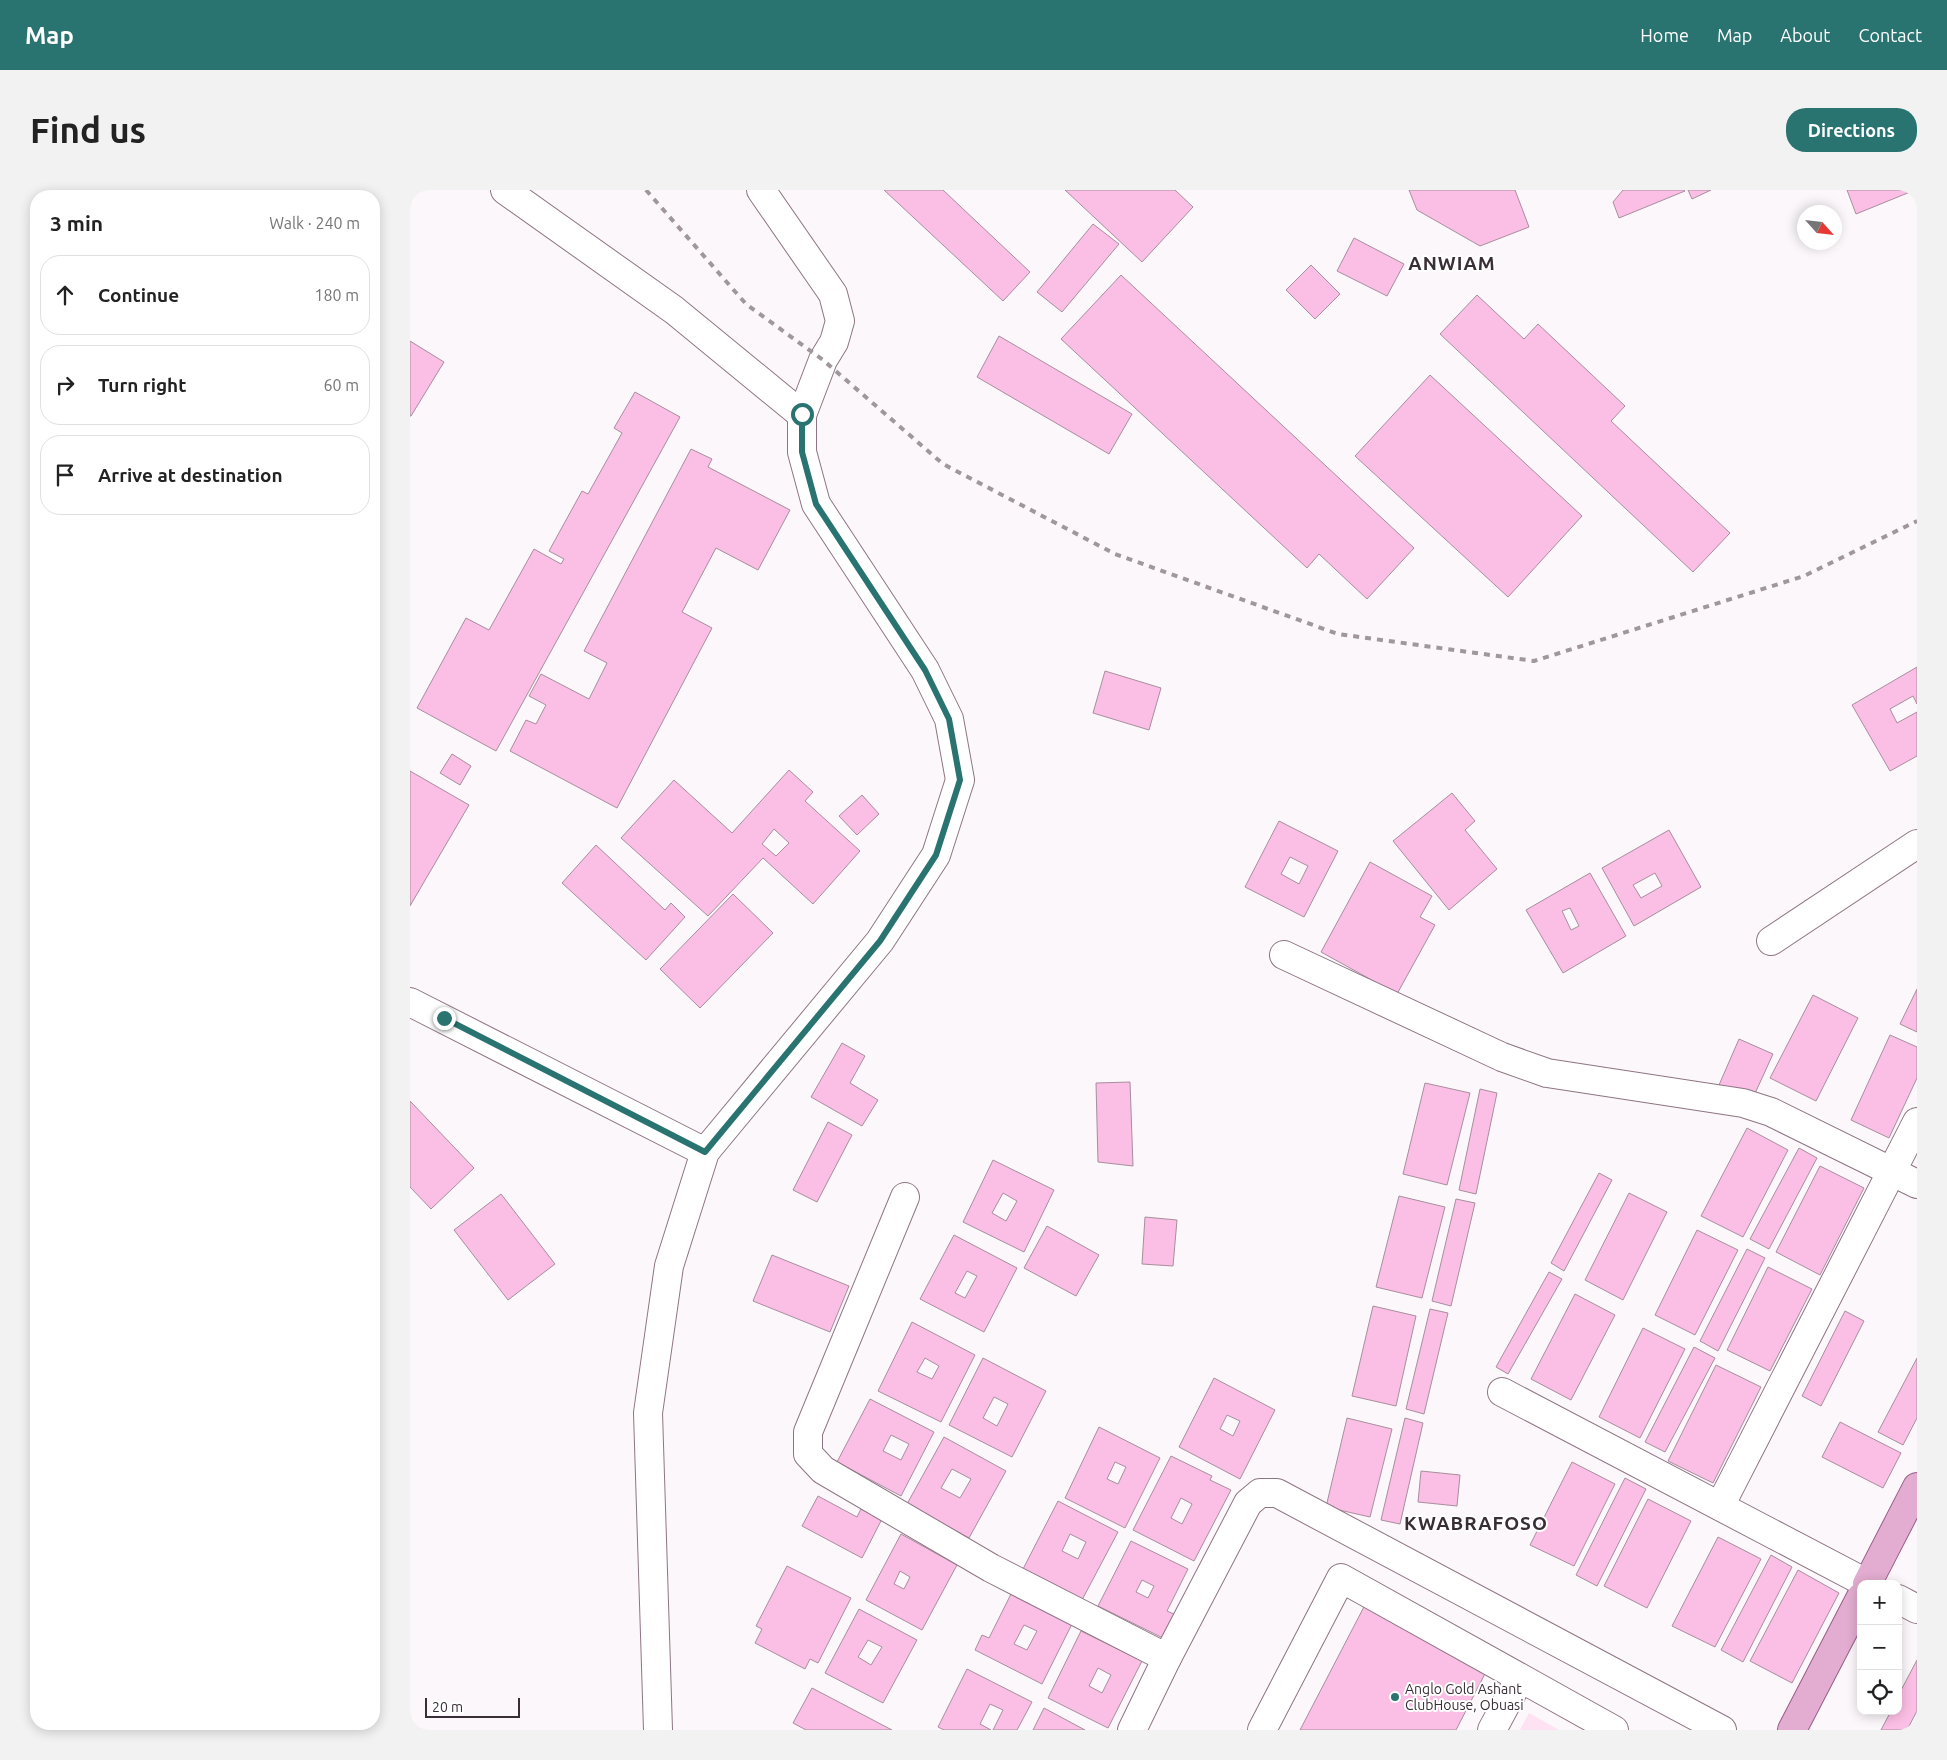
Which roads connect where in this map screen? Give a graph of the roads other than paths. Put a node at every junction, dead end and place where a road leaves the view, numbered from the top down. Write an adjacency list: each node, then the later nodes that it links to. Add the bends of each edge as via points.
1 (505, 190): 3 (street, via 674,310)
2 (761, 190): 3 (street, via 833,294 840,321)
3 (802, 414): 9 (street, via 802,452 816,504 925,670 949,719 960,780 936,855 880,941)
4 (1917, 844): 5 (street)
5 (1770, 941)
6 (1284, 955): 10 (street, via 1502,1056 1547,1073 1743,1103 1771,1112)
7 (410, 1002): 9 (street)
8 (1917, 1122): 10 (street)
9 (705, 1152): 23 (street, via 669,1266 648,1413)
10 (1892, 1172): 11 (street); 15 (street)
11 (1917, 1184)
12 (904, 1197): 21 (street, via 808,1432 808,1454 823,1470 991,1568)
13 (1502, 1392): 15 (street)
14 (1917, 1487): 17 (main road)
15 (1720, 1506): 16 (street)
16 (1860, 1580)
17 (1870, 1580)
18 (1902, 1601): 20 (street)
19 (1857, 1605): 29 (main road)
20 (1917, 1609)
21 (1167, 1658): 24 (street); 28 (street, via 1248,1503 1260,1493 1277,1493)
22 (1520, 1678): 25 (street, via 1341,1578); 26 (street); 27 (street)
23 (658, 1730)
24 (1132, 1730)
25 (1262, 1730)
26 (1492, 1730)
27 (1614, 1730)
28 (1722, 1730)
29 (1792, 1730)

